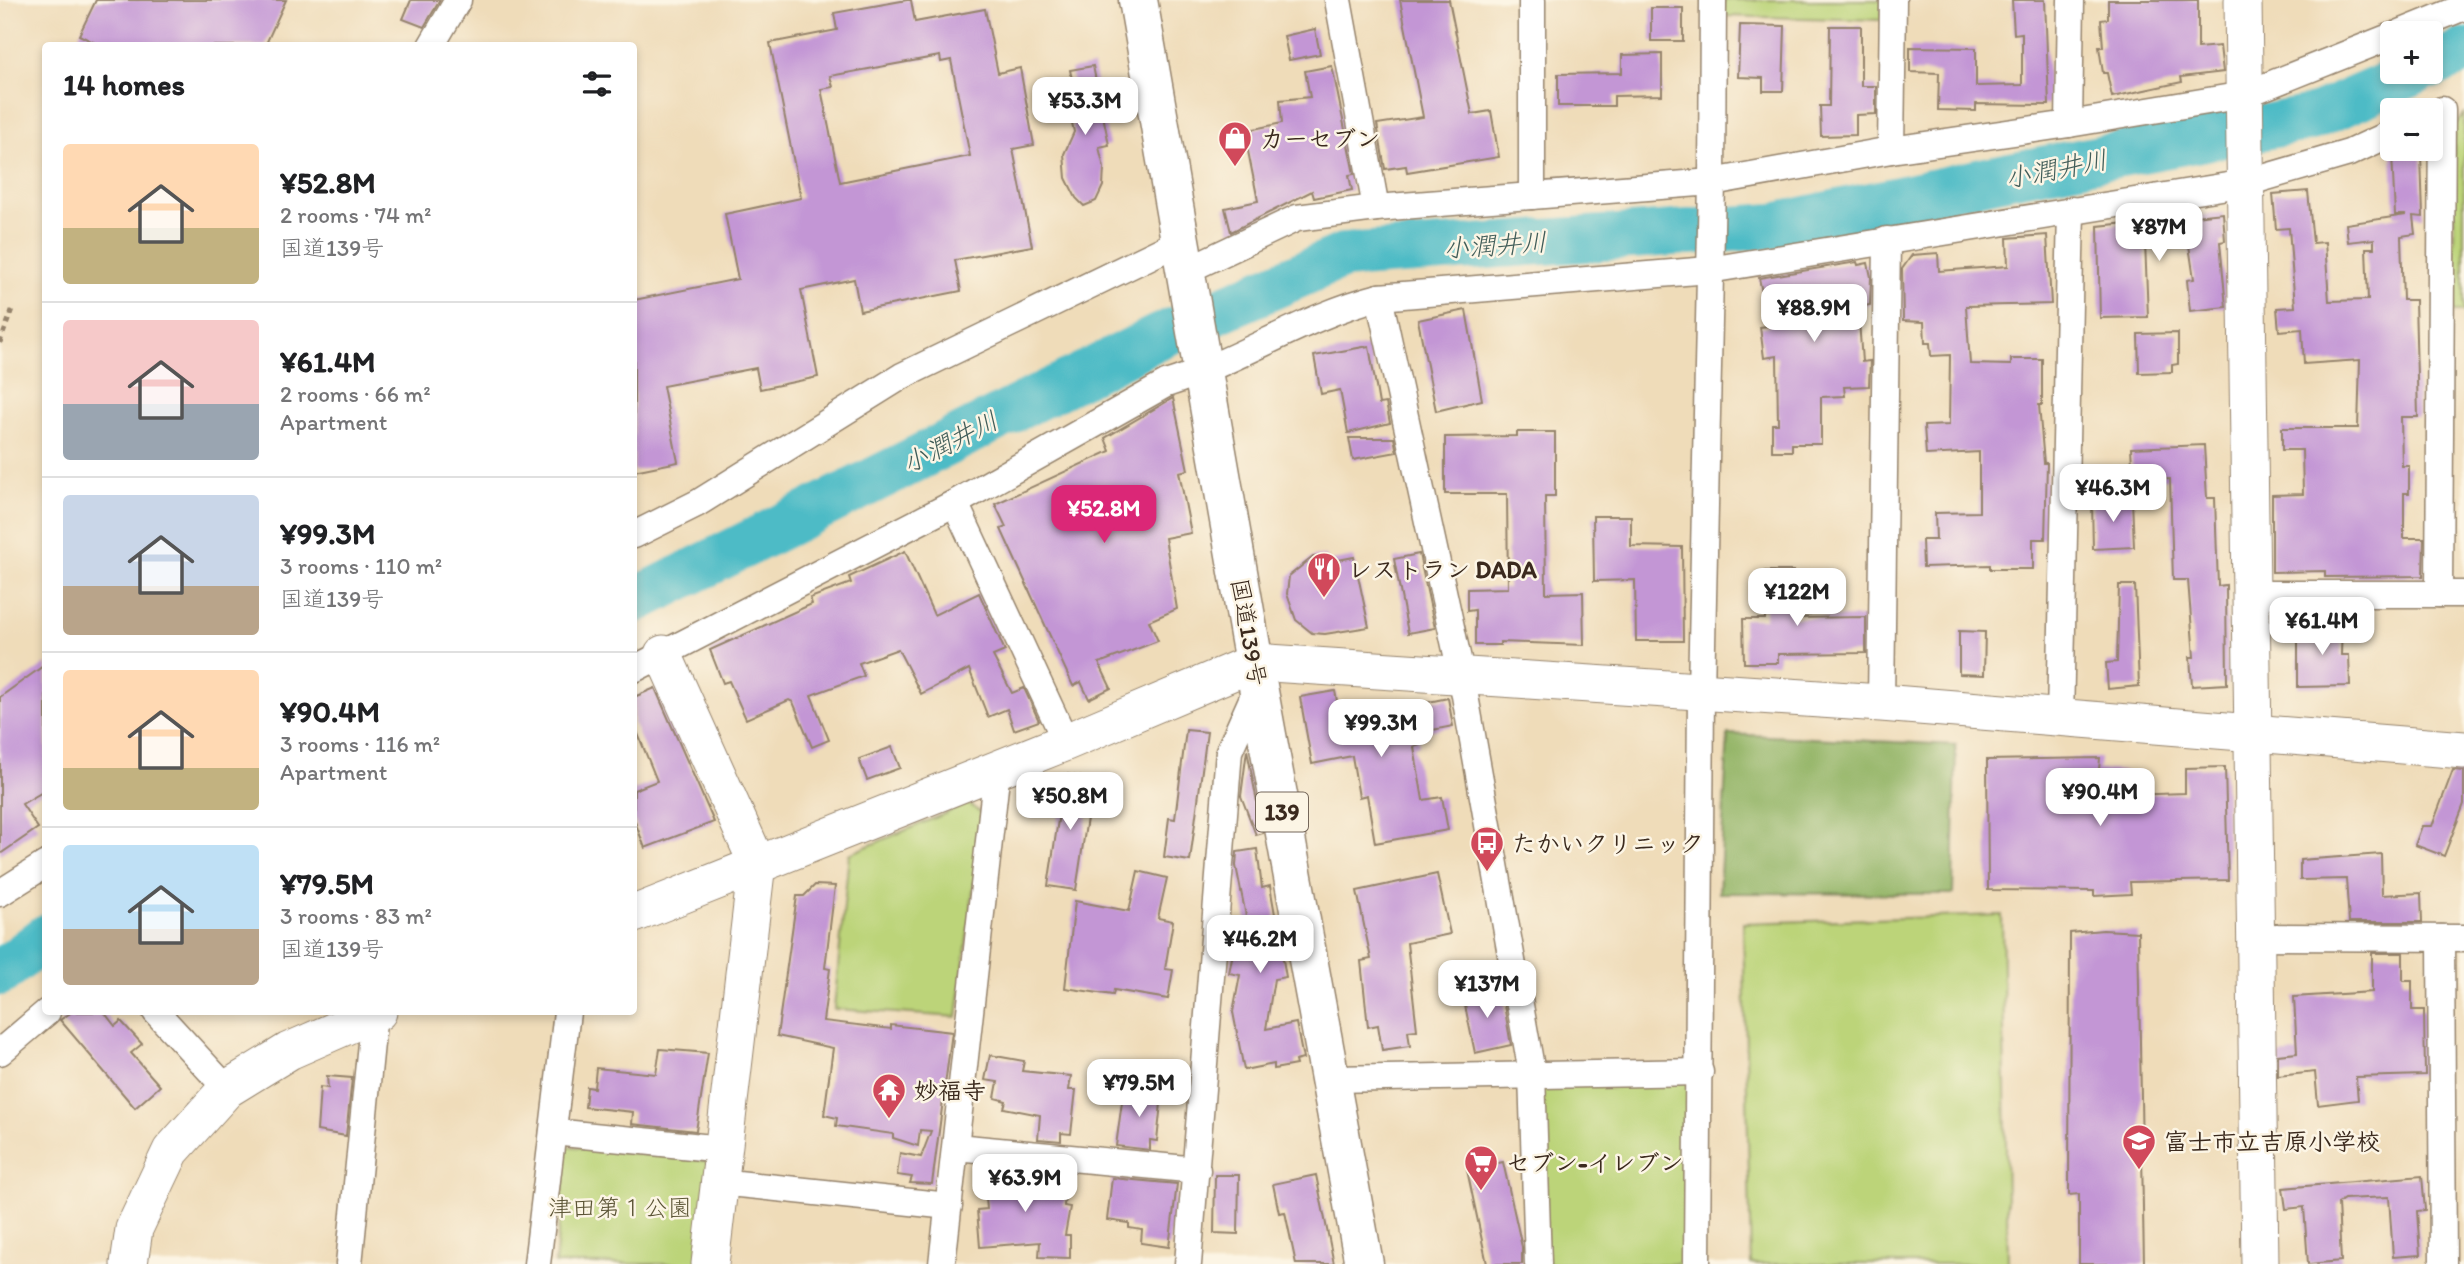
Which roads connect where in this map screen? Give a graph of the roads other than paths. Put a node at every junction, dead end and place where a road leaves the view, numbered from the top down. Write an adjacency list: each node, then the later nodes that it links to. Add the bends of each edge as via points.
1 (458, 0): 12 (street)
2 (1139, 0): 24 (highway, 国道139号 / 139)
3 (1338, 0): 21 (street)
4 (1532, 0): 20 (street)
5 (1713, 0): 18 (street)
6 (1893, 0): 17 (street)
7 (2071, 0): 15 (street)
8 (2243, 0): 13 (street)
9 (2448, 8): 10 (street)
10 (2423, 21)
11 (2380, 41): 13 (street)
12 (432, 42)
13 (2244, 94): 15 (street); 19 (street)
14 (2446, 108): 31 (street)
15 (2069, 124): 17 (street)
16 (2380, 139): 19 (street, via 2349,153)
17 (1891, 150): 18 (street)
18 (1712, 182): 20 (street); 25 (street)
19 (2246, 183): 22 (street); 30 (street)
20 (1532, 196): 21 (street)
21 (1376, 208): 24 (street, via 1297,218)
22 (2071, 210): 23 (street); 37 (street)
23 (1887, 240): 25 (street); 36 (street)
24 (1184, 266): 27 (highway, 国道139号 / 139); 29 (street, via 902,376 698,503)
25 (1709, 270): 26 (street); 35 (street)
26 (1379, 297): 27 (street, via 1339,307); 33 (street)
27 (1203, 366): 28 (street); 34 (highway, 国道139号 / 139)
28 (955, 503): 32 (street); 39 (street)
29 (637, 534)
30 (2249, 594): 31 (street); 38 (street)
31 (2451, 594)
32 (648, 661): 42 (street)
33 (1461, 673): 34 (street); 35 (street); 55 (street)
34 (1257, 674): 39 (street); 56 (highway, 国道139号 / 139); 61 (street, via 1229,751)
35 (1701, 691): 36 (street); 54 (street)
36 (1881, 703): 37 (street)
37 (2060, 720): 38 (street)
38 (2251, 734): 40 (street); 46 (street)
39 (1066, 742): 41 (street)
40 (2464, 750)
41 (997, 769): 42 (street); 59 (street)
42 (757, 863): 45 (street); 60 (street)
43 (42, 867): 44 (street)
44 (0, 893)
45 (637, 913)
46 (2256, 937): 47 (street); 72 (street)
47 (2453, 938): 73 (street)
48 (43, 1015): 53 (street)
49 (159, 1015): 57 (street)
50 (369, 1015): 57 (street, via 289,1051)
51 (376, 1015): 64 (street)
52 (567, 1015): 58 (street)
53 (0, 1052)
54 (1700, 1072): 55 (street); 71 (street)
55 (1531, 1073): 56 (street); 70 (street)
56 (1332, 1079): 69 (highway, 国道139号 / 139)
57 (227, 1089): 63 (street, via 171,1151 134,1229)
58 (553, 1132): 60 (street); 65 (street)
59 (956, 1147): 61 (street); 62 (street)
60 (720, 1166): 62 (street); 66 (street)
61 (1197, 1170): 68 (street)
62 (949, 1206): 67 (street)
63 (129, 1264)
64 (349, 1264)
65 (537, 1264)
66 (710, 1264)
67 (942, 1264)
68 (1188, 1264)
69 (1364, 1264)
70 (1538, 1264)
71 (1697, 1264)
72 (2260, 1264)
73 (2443, 1264)

